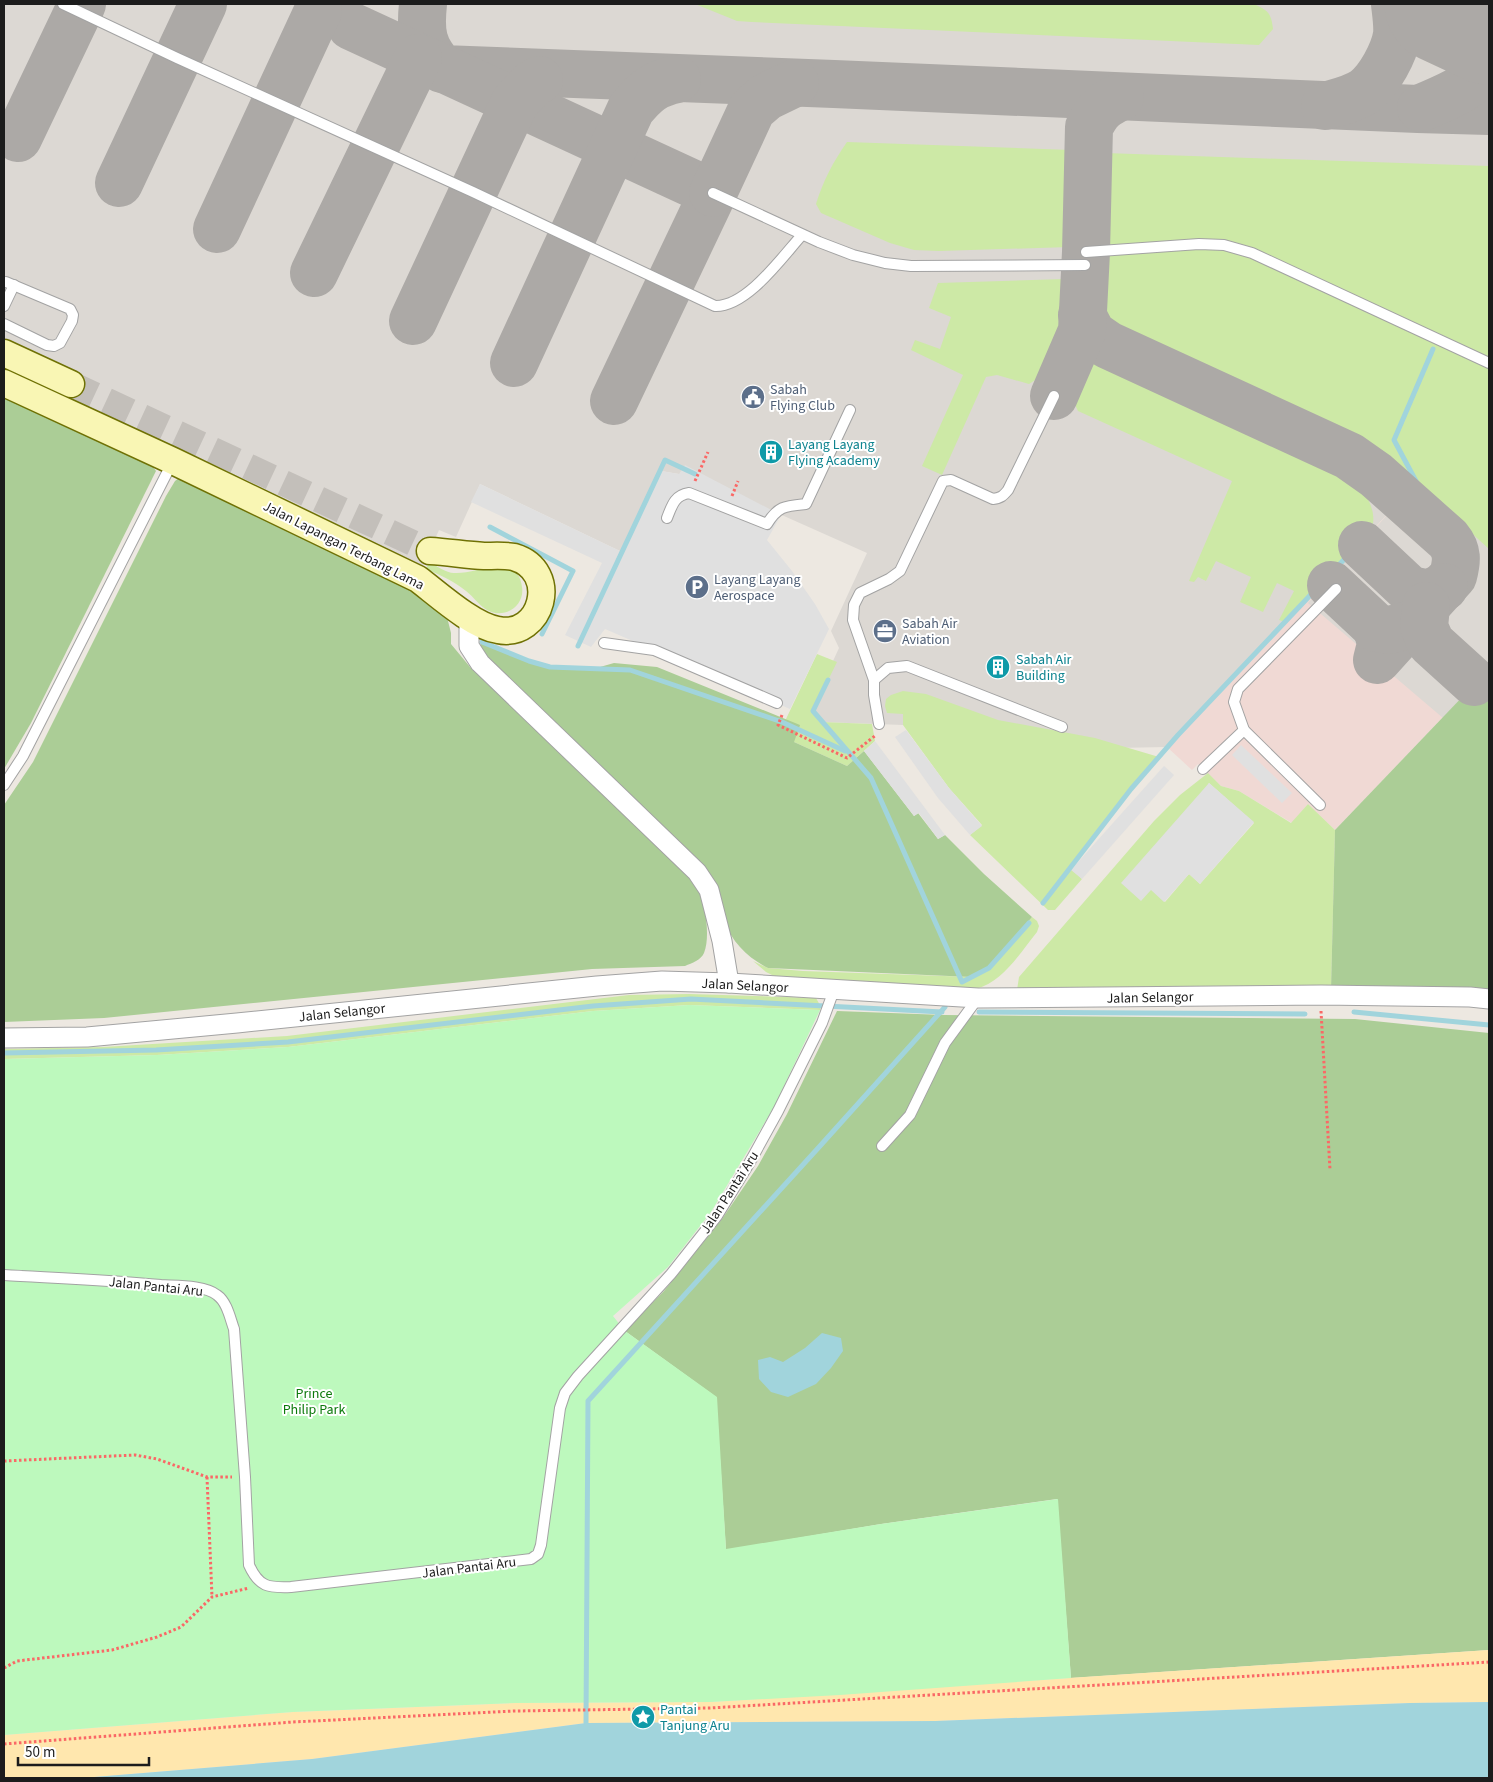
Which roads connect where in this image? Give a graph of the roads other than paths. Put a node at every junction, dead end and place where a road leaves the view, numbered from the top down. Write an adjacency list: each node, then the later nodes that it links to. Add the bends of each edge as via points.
1 (63, 4): 3 (lane, via 715,306 730,304 743,296)
2 (713, 193): 3 (lane)
3 (802, 234): 5 (lane, via 853,255 911,266)
4 (1086, 252): 9 (lane, via 1224,245 1252,253)
5 (1085, 265)
6 (4, 306): 7 (lane, via 10,284 70,309 73,315 60,343 54,346)
7 (4, 324)
8 (4, 352): 11 (main road)
9 (1489, 363)
10 (4, 383): 14 (main road, Jalan Lapangan Terbang Lama)
11 (70, 384)
12 (1054, 396): 20 (lane, via 1008,490 993,499 951,480 943,481 900,571 860,593 854,605 853,620)
13 (850, 410): 15 (lane, via 806,504 785,506 774,512 766,524 689,493 675,500)
14 (173, 461): 18 (main road, Jalan Lapangan Terbang Lama, via 418,579); 26 (lane, via 23,756)
15 (667, 518)
16 (430, 550): 18 (main road, Jalan Lapangan Terbang Lama, via 514,557 530,565 540,576 543,596 535,616 519,629 500,631 483,626)
17 (1336, 589): 24 (lane, via 1238,688 1234,702)
18 (469, 616): 28 (street, via 469,646 480,663 698,872 709,890)
19 (604, 643): 21 (lane, via 654,650)
20 (874, 680): 22 (lane); 23 (lane, via 888,668 907,666)
21 (777, 702)
22 (880, 727)
23 (1062, 727)
24 (1244, 730): 25 (lane); 27 (lane)
25 (1203, 769)
26 (4, 785)
27 (1320, 805)
28 (729, 983): 29 (street, Jalan Selangor); 32 (street, Jalan Selangor, via 662,981 606,985 87,1037)
29 (834, 990): 30 (street, Jalan Selangor); 34 (lane, Jalan Pantai Aru, via 822,1023 778,1111 717,1216 671,1274 565,1393 560,1408 541,1545 538,1554 531,1559 291,1587 263,1585 249,1565 234,1329 227,1308 218,1295 184,1287)
30 (978, 998): 31 (street, Jalan Selangor, via 1320,995); 33 (lane, via 944,1043 910,1115)
31 (1489, 999)
32 (4, 1038)
33 (882, 1146)
34 (4, 1275)

